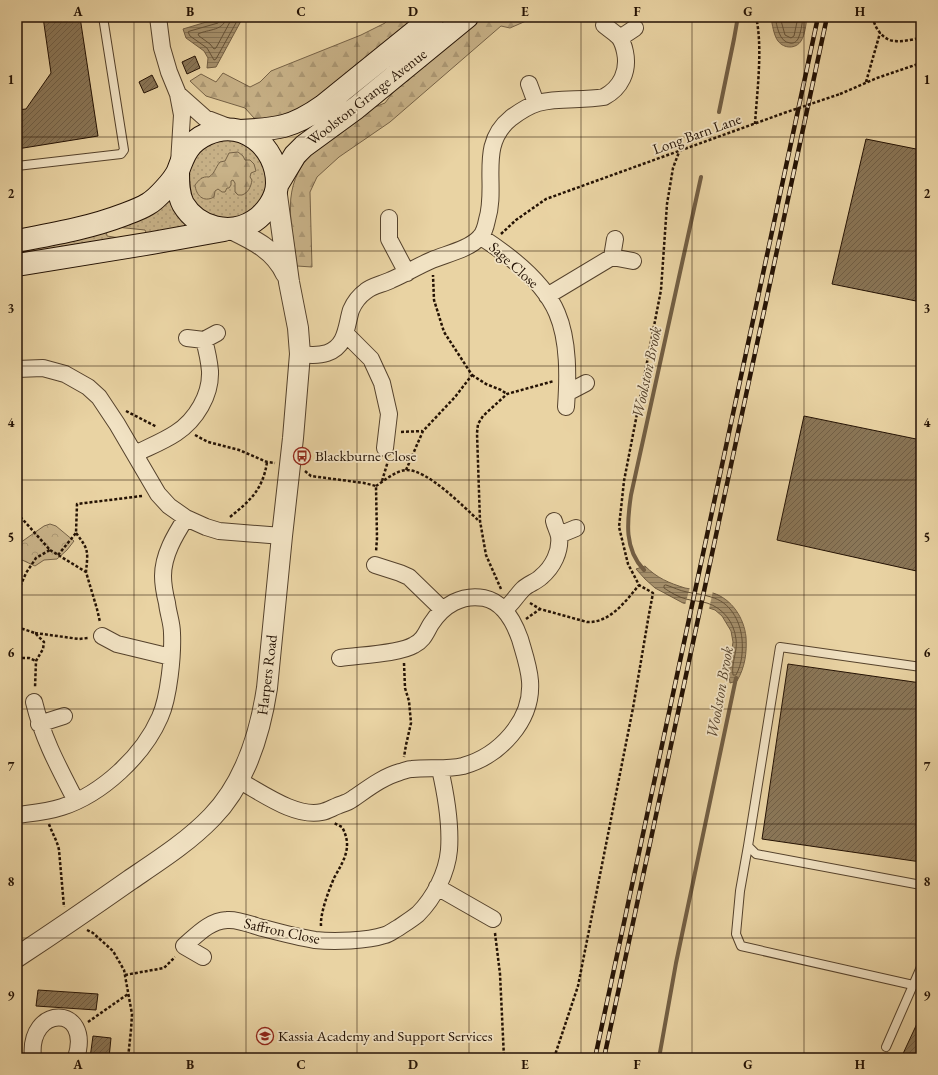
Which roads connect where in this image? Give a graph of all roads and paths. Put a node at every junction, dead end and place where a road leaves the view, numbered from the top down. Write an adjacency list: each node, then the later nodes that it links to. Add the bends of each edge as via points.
1 (103, 17): 20 (lane, via 124,150 121,154)
2 (158, 17): 15 (street, via 168,72)
3 (433, 17): 18 (main road, Woolston Grange Avenue, via 308,117 294,124 269,130)
4 (467, 17): 22 (main road, Woolston Grange Avenue, via 356,108 304,146 295,155)
5 (756, 17): 17 (path, via 758,53)
6 (873, 17): 9 (path)
7 (604, 25): 10 (street)
8 (635, 28): 10 (street)
9 (880, 33): 11 (path, via 895,41); 13 (path)
10 (620, 38): 16 (street, via 624,47 626,66 621,82 611,94 596,99 565,99)
11 (921, 38)
12 (921, 63): 13 (path, Long Barn Lane)
13 (866, 83): 17 (path, Long Barn Lane, bridge)
14 (529, 84): 16 (street)
15 (178, 94): 18 (street, via 204,118); 21 (street, via 182,115)
16 (536, 103): 26 (street, via 508,121 494,141 490,168 492,202 486,226)
17 (755, 124): 19 (path, Long Barn Lane)
18 (238, 131): 21 (main road, via 221,130 200,138 184,154); 22 (main road, via 253,136 264,145 272,157)
19 (680, 152): 26 (path, Long Barn Lane, via 546,199); 64 (path, via 673,168 667,204 661,290 624,481 619,527 628,564)
20 (17, 166)
21 (178, 170): 24 (main road, via 178,188 184,204 194,217 208,226); 27 (main road, via 156,199 138,209 98,223)
22 (277, 186): 24 (main road, via 271,203 261,216 247,225); 33 (street, Harpers Road)
23 (389, 218): 32 (street, via 383,240)
24 (228, 229): 31 (main road); 33 (street, Harpers Road, via 256,241 272,253)
25 (615, 239): 28 (street)
26 (486, 240): 29 (street); 34 (street, Sage Close, via 524,270)
27 (17, 241)
28 (612, 257): 30 (street); 34 (street, Sage Close)
29 (431, 261): 32 (street); 39 (path, via 434,300 444,332)
30 (633, 261)
31 (17, 265)
32 (407, 273): 35 (street, via 367,290 357,300 351,311)
33 (289, 282): 37 (street, Harpers Road)
34 (547, 296): 40 (street, Sage Close, via 560,323)
35 (346, 334): 37 (street, via 335,348 328,352); 43 (street, via 371,359 382,383 389,414)
36 (187, 338): 46 (street, via 210,337 208,389 202,404 192,420 177,433)
37 (300, 354): 59 (street, Harpers Road)
38 (17, 369): 46 (street, via 43,368 65,374 88,388 99,397)
39 (472, 375): 42 (path); 44 (path)
40 (567, 375): 41 (street, Sage Close, via 566,400); 42 (path)
41 (586, 383)
42 (507, 394): 55 (path, via 478,424)
43 (388, 430): 44 (path); 45 (street)
44 (423, 431): 49 (path)
45 (386, 448): 50 (path, via 390,453)
46 (135, 454): 52 (street)
47 (266, 462): 57 (path, via 260,486 223,522)
48 (300, 467): 51 (path, via 311,476)
49 (406, 470): 50 (path); 55 (path, via 435,482)
50 (382, 482): 51 (path)
51 (376, 486): 62 (path, via 377,538)
52 (158, 494): 54 (street); 58 (path, via 77,504)
53 (17, 513): 60 (path)
54 (186, 518): 57 (street); 72 (street, via 167,554 163,576 172,633)
55 (480, 521): 65 (path, via 486,555 502,592)
56 (576, 528): 65 (street, via 556,528 557,554 549,569 522,590)
57 (218, 531): 59 (street)
58 (76, 533): 61 (path); 63 (path, via 88,554)
59 (282, 536): 82 (street, Harpers Road, via 264,710 254,744)
60 (50, 550): 61 (path); 67 (path, via 36,558 26,573 19,589)
61 (58, 555): 63 (path)
62 (373, 564): 66 (street, via 409,577)
63 (86, 572): 70 (path)
64 (639, 585): 65 (path, via 612,614 594,622); 107 (path, via 653,593 633,708 578,986)
65 (511, 603): 66 (street, via 498,604 484,598 465,598 452,602); 80 (street, via 530,683 530,696 522,720 515,731 490,753 463,766)
66 (442, 609): 71 (street, via 424,637 415,645)
67 (17, 612)
68 (17, 627): 69 (path)
69 (35, 633): 70 (path, via 79,639); 75 (path, via 44,642)
70 (102, 636): 72 (street, via 117,644)
71 (403, 650): 74 (street); 81 (path, via 405,688 411,723)
72 (171, 657): 83 (street, via 168,690 160,717 147,740 114,777)
73 (17, 658): 75 (path, via 29,658)
74 (338, 659)
75 (36, 662): 77 (path)
76 (921, 667): 87 (lane, via 780,647)
77 (34, 702): 79 (street)
78 (64, 716): 79 (street)
79 (39, 724): 83 (street)
80 (440, 769): 81 (street); 89 (street, Saffron Close, via 446,794 449,850 445,870)
81 (403, 771): 82 (street, via 348,801 321,812 292,808)
82 (238, 780): 95 (street, Harpers Road, via 212,817 189,837 159,861)
83 (76, 801): 84 (street, via 46,811)
84 (17, 815)
85 (331, 822): 93 (path, via 342,826 348,847 322,913)
86 (51, 831): 90 (path, via 58,842 64,908)
87 (748, 846): 88 (lane, via 756,854); 99 (lane, via 736,934 741,946)
88 (921, 885)
89 (437, 887): 91 (street); 93 (street, Saffron Close, via 418,914 386,935 365,939)
90 (69, 911)
91 (493, 919): 106 (path, via 500,974)
92 (81, 928): 98 (path, via 93,933 113,951)
93 (323, 940): 94 (street, Saffron Close, via 228,920 214,922)
94 (184, 946): 96 (street); 98 (path, via 164,968)
95 (17, 957)
96 (203, 957)
97 (921, 967): 99 (lane)
98 (125, 976): 100 (path)
99 (913, 985): 102 (lane)
100 (128, 994): 101 (path); 105 (path, via 132,1014)
101 (76, 1030): 103 (street, via 64,1017 46,1021 37,1032); 104 (street, via 79,1044)
102 (886, 1047)
103 (33, 1058)
104 (76, 1058)
105 (128, 1058)
106 (504, 1058)
107 (554, 1058)

